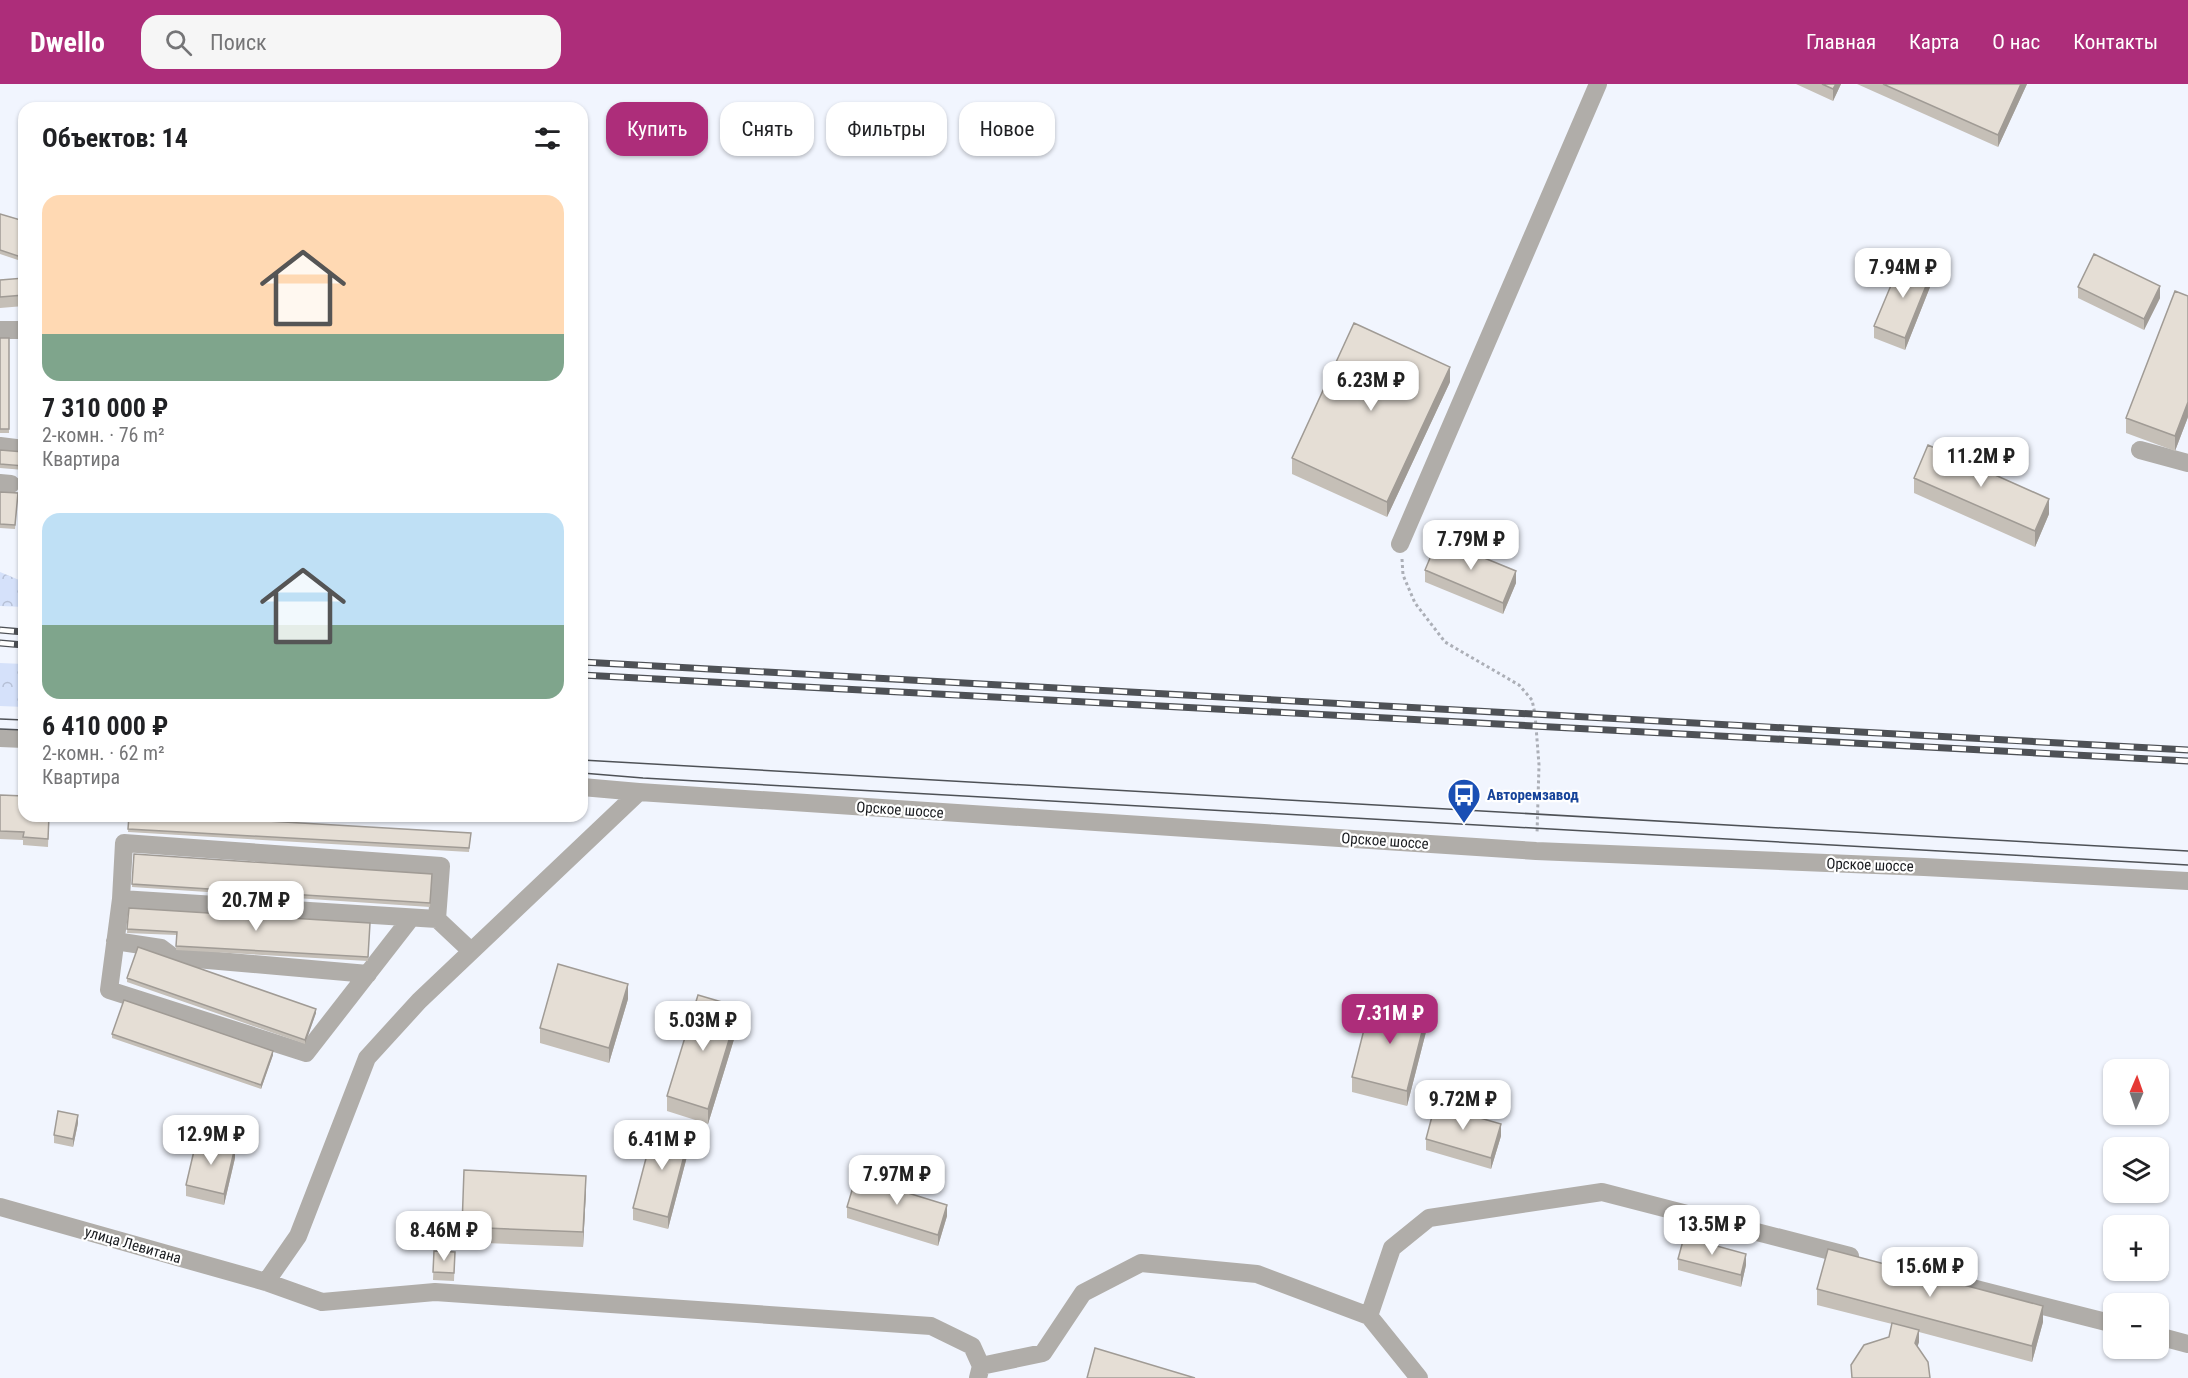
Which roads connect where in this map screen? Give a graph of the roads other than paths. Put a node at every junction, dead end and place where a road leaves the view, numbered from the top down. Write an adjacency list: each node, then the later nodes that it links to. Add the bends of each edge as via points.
1 (1598, 84): 8 (street)
2 (0, 330): 3 (street)
3 (18, 330)
4 (0, 446): 5 (street)
5 (18, 448)
6 (2140, 450): 7 (street)
7 (2188, 463)
8 (1400, 544)
9 (0, 738): 10 (street)
10 (18, 739)
11 (588, 788): 12 (street, Орское шоссе)
12 (639, 792): 13 (street, Орское шоссе, via 1536,851); 18 (street)
13 (2188, 881)
14 (121, 899): 15 (street); 16 (street, via 124,843 441,866); 17 (street)
15 (411, 918): 16 (street); 19 (street)
16 (437, 919): 18 (street)
17 (115, 941): 19 (street, via 161,948 172,957); 19 (street, via 109,990 306,1053)
18 (471, 951): 22 (street, via 418,1001 367,1058 298,1236)
19 (368, 974)
20 (0, 1207): 22 (street, улица Левитана)
21 (1863, 1260): 24 (street, via 1602,1192 1429,1218 1392,1248)
22 (266, 1282): 28 (street, улица Левитана, via 322,1302 435,1292 931,1326 972,1346)
23 (1954, 1283): 25 (street)
24 (1369, 1316): 28 (street, via 1257,1274 1141,1263 1083,1293 1043,1353); 29 (street)
25 (2103, 1321)
26 (2169, 1339): 27 (street)
27 (2188, 1344)
28 (980, 1372)
29 (1419, 1378)

